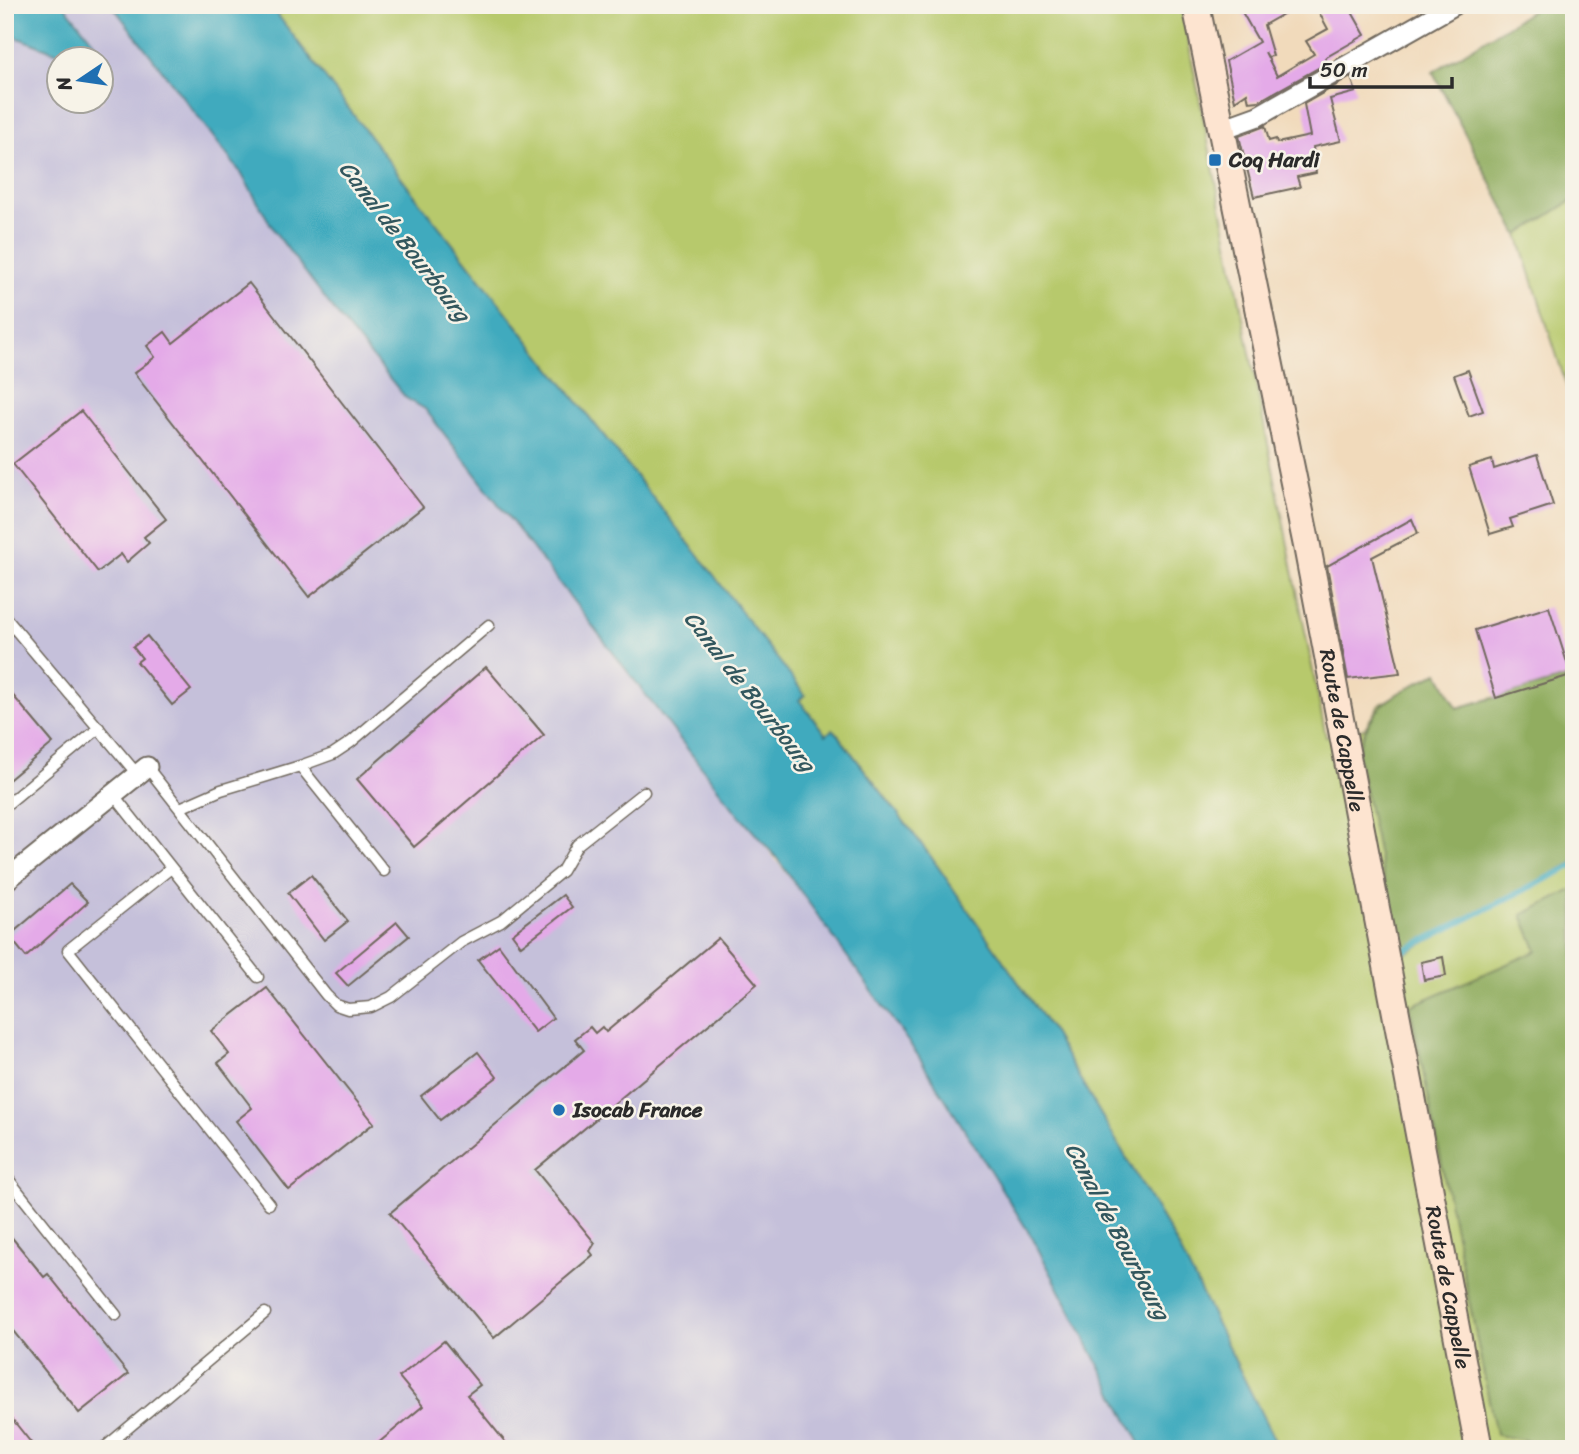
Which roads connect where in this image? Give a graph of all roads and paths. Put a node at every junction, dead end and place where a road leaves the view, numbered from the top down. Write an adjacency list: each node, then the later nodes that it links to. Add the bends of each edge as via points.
1 (1454, 5): 3 (street, via 1258,116)
2 (1197, 9): 3 (main road, Route de Cappelle)
3 (1222, 129): 22 (main road, Route de Cappelle, via 1307,546)
4 (5, 617): 6 (lane)
5 (489, 625): 7 (lane, via 351,743)
6 (99, 729): 8 (lane); 11 (lane)
7 (300, 766): 12 (lane); 14 (lane)
8 (142, 770): 10 (street); 12 (lane)
9 (644, 792): 12 (lane, via 578,845 562,871 500,921 461,943 391,998 355,1009 336,1005 326,995)
10 (113, 793): 13 (lane); 15 (street)
11 (5, 806)
12 (180, 808)
13 (171, 868): 16 (lane); 18 (lane, via 68,950)
14 (384, 872)
15 (5, 881)
16 (258, 977)
17 (5, 1175): 20 (lane)
18 (269, 1204)
19 (265, 1313): 21 (lane)
20 (116, 1315)
21 (103, 1449)
22 (1479, 1449)

